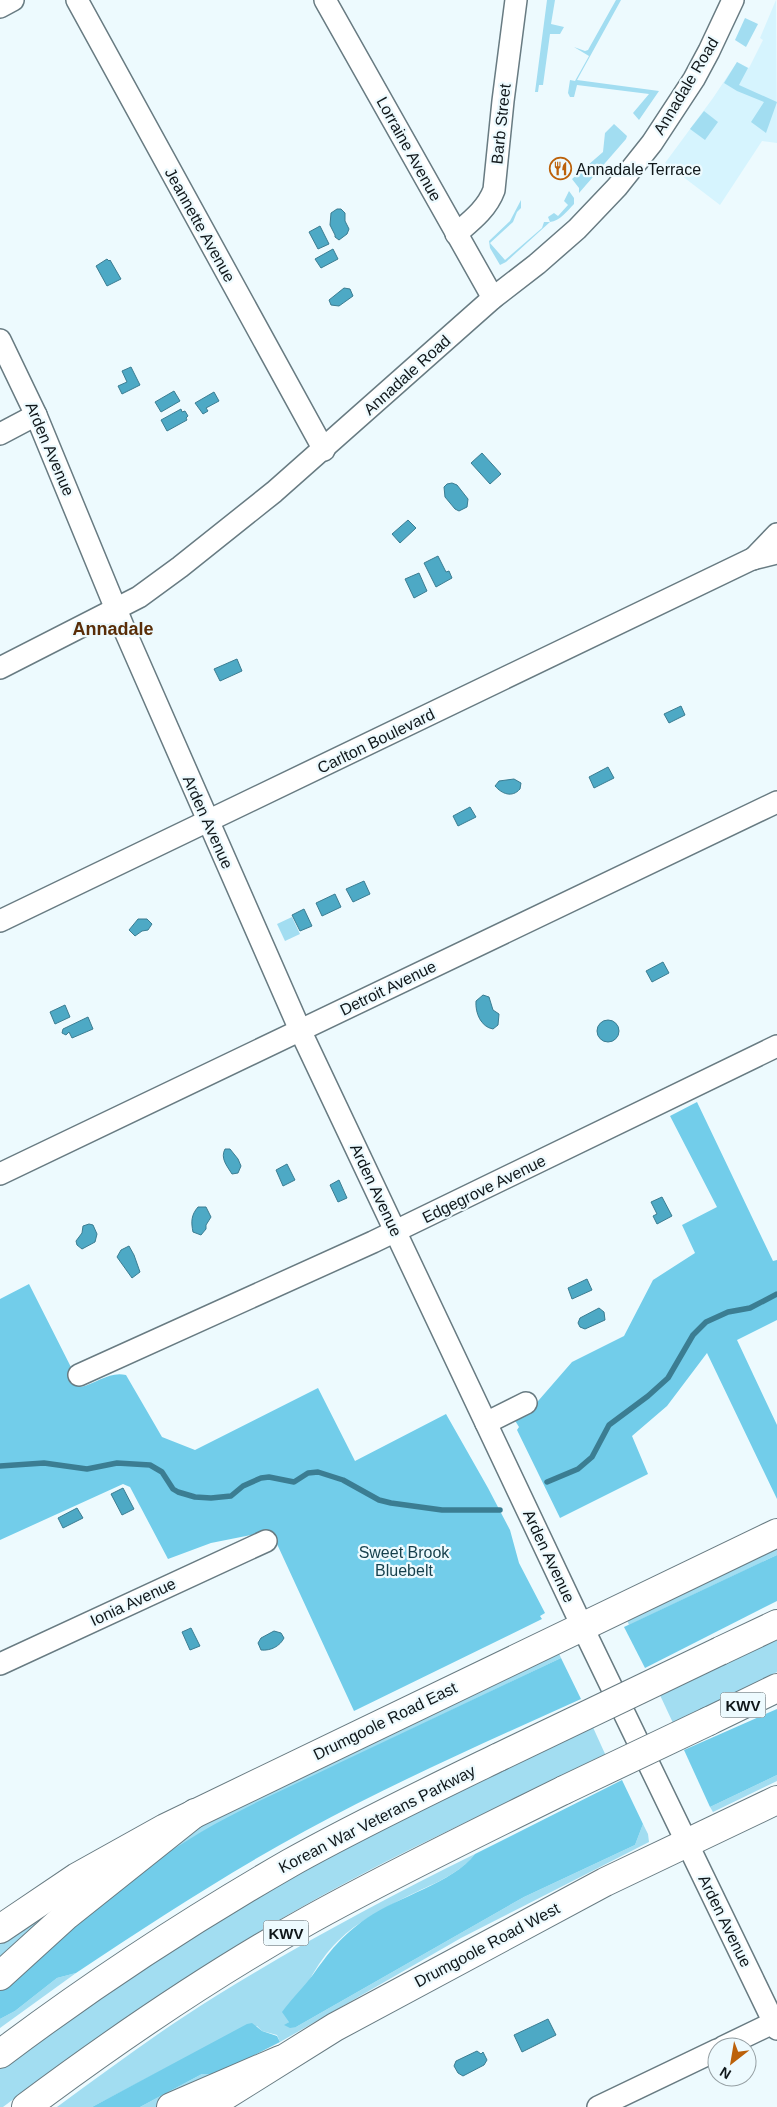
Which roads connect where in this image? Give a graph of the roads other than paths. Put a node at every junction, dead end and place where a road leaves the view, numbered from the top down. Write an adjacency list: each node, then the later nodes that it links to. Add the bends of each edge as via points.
1 (13, 0): 6 (street)
2 (77, 0): 12 (street, Jeannette Avenue)
3 (325, 0): 7 (street, Lorraine Avenue)
4 (516, 0): 7 (street, Barb Street, via 494,190 490,202)
5 (733, 0): 8 (street, Annadale Road, via 710,51 683,97 617,187 577,229)
6 (0, 7)
7 (456, 234): 8 (street, Lorraine Avenue)
8 (493, 298): 12 (street, Annadale Road)
9 (0, 340): 10 (street, Arden Avenue)
10 (36, 414): 11 (street); 16 (street, Arden Avenue)
11 (0, 434)
12 (324, 450): 16 (street, Annadale Road, via 180,567 139,598)
13 (777, 534): 15 (street, Carlton Boulevard)
14 (777, 553): 15 (street, Carlton Boulevard)
15 (752, 559): 19 (street, Carlton Boulevard)
16 (116, 610): 17 (street, Annadale Road); 19 (street, Arden Avenue)
17 (0, 668)
18 (777, 802): 21 (street, Detroit Avenue)
19 (208, 822): 20 (street, Carlton Boulevard); 21 (street, Arden Avenue)
20 (0, 921)
21 (300, 1030): 23 (street, Detroit Avenue); 24 (street, Arden Avenue)
22 (777, 1046): 24 (street, Edgegrove Avenue)
23 (0, 1174)
24 (395, 1232): 25 (street, Edgegrove Avenue); 27 (street, Arden Avenue)
25 (79, 1375)
26 (526, 1403): 27 (street)
27 (486, 1423): 31 (street, Arden Avenue)
28 (777, 1533): 31 (main road, Drumgoole Road East)
29 (266, 1541): 32 (street, Ionia Avenue)
30 (777, 1624): 41 (main road, Korean War Veterans Parkway, bridge, via 499,1757 292,1862 115,1970)
31 (582, 1626): 35 (main road, Drumgoole Road East); 36 (street, Arden Avenue)
32 (0, 1664)
33 (777, 1688): 44 (main road, KWV, bridge, via 367,1888 261,1948 142,2024)
34 (777, 1800): 36 (main road, Drumgoole Road West)
35 (195, 1813): 37 (main road, Drumgoole Road East, via 136,1842); 38 (main road, via 67,1915)
36 (688, 1842): 39 (street, Arden Avenue); 43 (main road, Drumgoole Road West, via 605,1882 344,2022)
37 (1, 1926)
38 (0, 1976)
39 (776, 2024): 40 (street)
40 (745, 2037)
41 (0, 2054)
42 (707, 2055): 47 (street)
43 (280, 2060): 45 (main road); 46 (main road, Drumgoole Road West)
44 (26, 2107)
45 (171, 2107)
46 (206, 2107)
47 (598, 2107)

